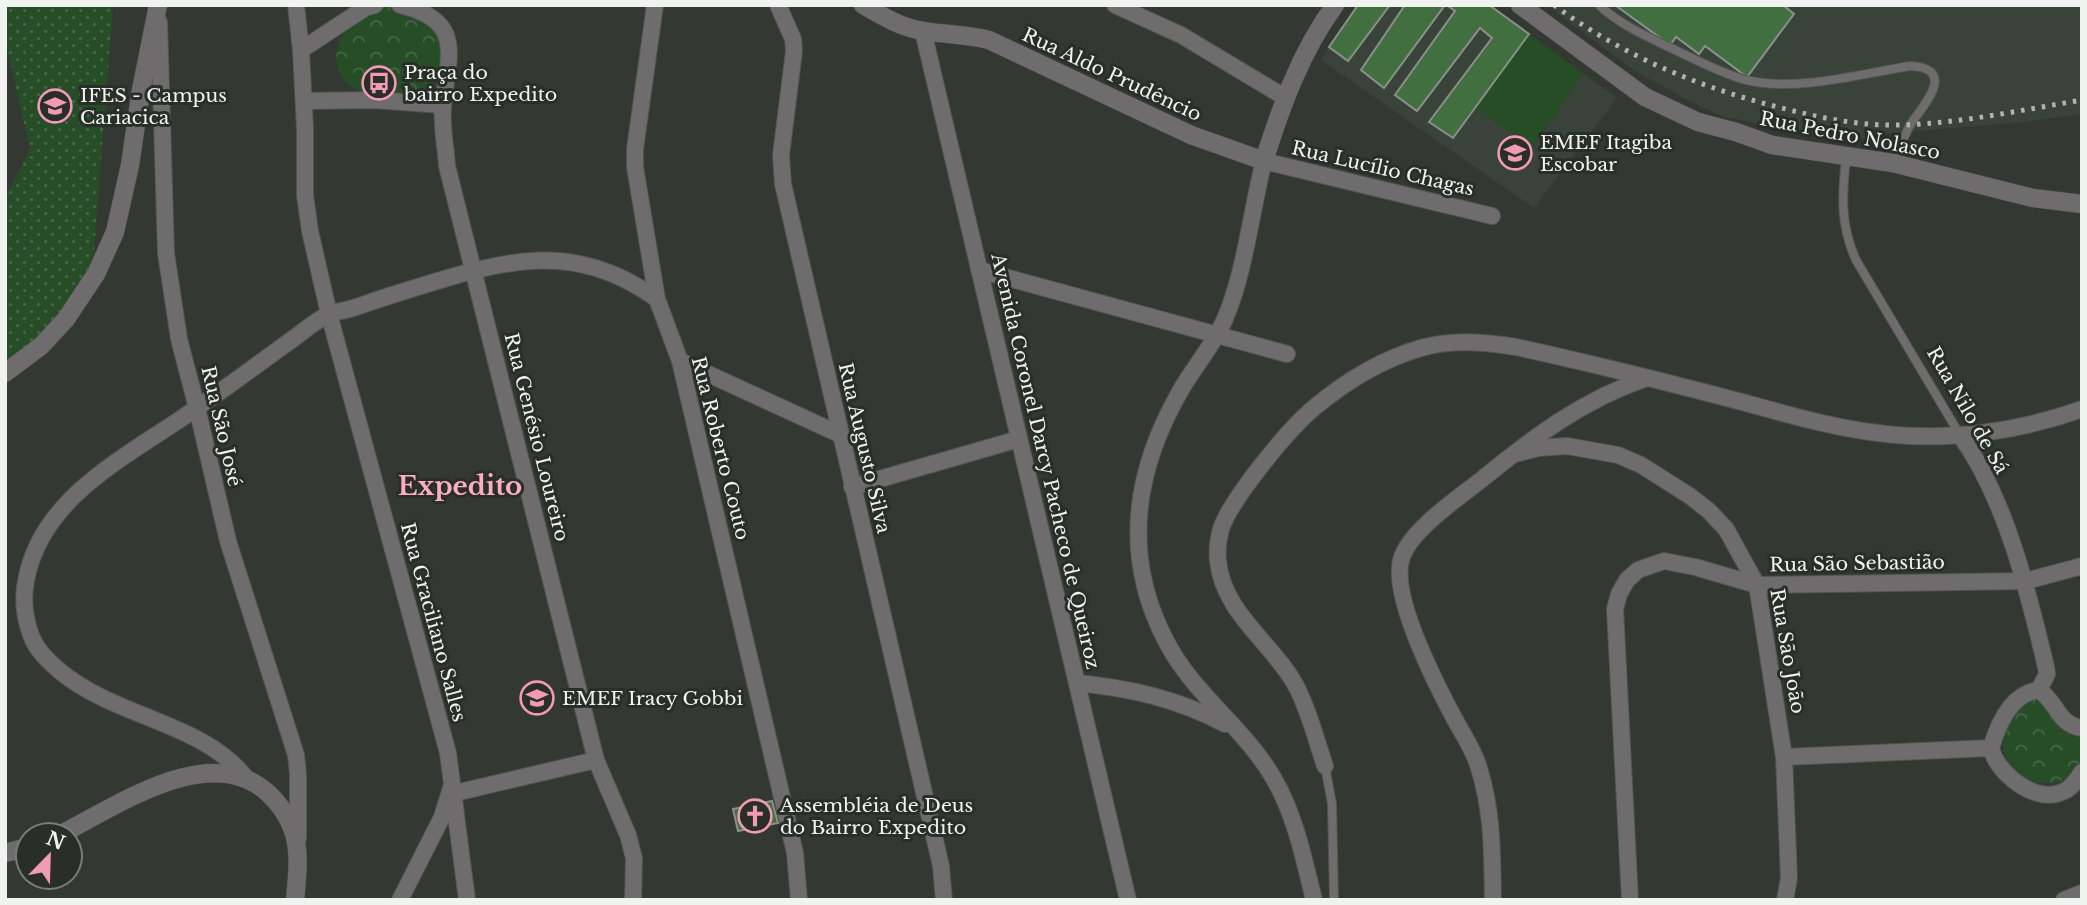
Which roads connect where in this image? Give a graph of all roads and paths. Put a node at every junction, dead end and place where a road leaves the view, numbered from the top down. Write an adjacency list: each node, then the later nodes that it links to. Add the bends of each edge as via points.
1 (158, 5): 29 (street, via 115,232 96,274 66,319 41,346); 31 (street, Rua São José, via 166,253 178,339)
2 (296, 5): 13 (street, Rua Graciliano Salles)
3 (374, 5): 13 (street)
4 (400, 5): 16 (street, Rua Genésio Loureiro, via 426,15 447,35 450,61)
5 (655, 5): 24 (street, Rua Roberto Couto, via 635,167)
6 (778, 5): 33 (street, Rua Augusto Silva, via 794,51 781,155 783,184)
7 (863, 5): 12 (street, Rua Aldo Prudêncio)
8 (1115, 5): 14 (street, via 1181,35)
9 (1335, 5): 14 (street)
10 (1520, 5): 17 (street, Rua Pedro Nolasco, via 1645,97 1681,116 1772,145)
11 (1599, 5): 19 (lane, via 1654,40 1732,75 1764,83 1797,84 1910,66 1929,71 1935,87)
12 (923, 31): 18 (street, Rua Aldo Prudêncio, via 989,40 1191,135); 23 (street, Avenida Coronel Darcy Pacheco de Queiroz)
13 (301, 50): 15 (street, Rua Graciliano Salles)
14 (1286, 98): 18 (street)
15 (304, 101): 16 (street); 25 (street, Rua Graciliano Salles, via 310,231)
16 (443, 105): 22 (street, Rua Genésio Loureiro, via 447,166)
17 (1846, 158): 19 (street, Rua Pedro Nolasco); 34 (lane, Rua Nilo de Sá, via 1843,200 1847,240)
18 (1264, 161): 21 (street, Rua Lucílio Chagas); 26 (street, via 1229,308)
19 (1893, 163): 20 (street, Rua Pedro Nolasco, via 2034,198)
20 (2082, 204)
21 (1492, 216)
22 (474, 269): 24 (street, via 570,261 613,272); 25 (street); 47 (street, Rua Genésio Loureiro)
23 (979, 270): 26 (street); 35 (street, Avenida Coronel Darcy Pacheco de Queiroz)
24 (657, 299): 28 (street, Rua Roberto Couto)
25 (329, 314): 31 (street); 51 (street, Rua Graciliano Salles)
26 (1216, 335): 27 (street); 44 (street, via 1177,397 1154,448 1138,516 1139,561 1145,592 1166,642 1200,691)
27 (1287, 354)
28 (680, 361): 33 (street); 60 (street, Rua Roberto Couto, via 795,853)
29 (5, 373)
30 (1647, 378): 34 (street, via 1858,430); 36 (street, via 1569,413); 48 (street, via 1516,347 1446,343 1368,371 1313,408 1290,433 1229,512 1221,529 1218,564 1235,608 1296,687)
31 (197, 408): 50 (street, via 89,482 59,512 28,569 23,593 26,617 47,661 75,684 201,740 236,764); 53 (street, Rua São José, via 228,541 296,755)
32 (2082, 410): 34 (street)
33 (839, 434): 37 (street, Rua Augusto Silva)
34 (1960, 435): 39 (street, Rua Nilo de Sá, via 1975,458)
35 (1019, 439): 37 (street); 41 (street, Avenida Coronel Darcy Pacheco de Queiroz)
36 (1513, 454): 40 (street, Rua São João, via 1567,446 1618,455 1641,465 1709,511 1726,529); 64 (street, via 1422,530 1402,556 1399,568 1411,626 1478,765 1492,822)
37 (852, 486): 61 (street, Rua Augusto Silva, via 941,866)
38 (2082, 566): 39 (street, Rua São Sebastião)
39 (2026, 581): 40 (street, Rua São Sebastião); 42 (street, Rua Nilo de Sá, via 2047,674)
40 (1756, 585): 46 (street, Rua São João); 65 (street, Rua São Sebastião, via 1664,561 1638,570 1619,594 1616,643)
41 (1077, 683): 44 (street, via 1173,701 1220,721); 55 (street, Avenida Coronel Darcy Pacheco de Queiroz)
42 (2039, 690): 43 (street, via 2062,720); 45 (street, via 2029,691 2013,704)
43 (2082, 728)
44 (1244, 739): 62 (street, via 1274,778 1287,807)
45 (1991, 748): 46 (street); 49 (street, via 2005,772 2036,792 2059,794)
46 (1784, 757): 66 (street, Rua São João, via 1789,878)
47 (596, 760): 51 (street); 59 (street, Rua Genésio Loureiro, via 628,835 634,858)
48 (1325, 766): 63 (lane, via 1332,804)
49 (2082, 772)
50 (246, 778): 52 (street, via 193,775 164,783); 53 (street, via 285,813)
51 (454, 787): 57 (street, Rua Graciliano Salles); 58 (street)
52 (84, 823)
53 (298, 846): 56 (street)
54 (2082, 893): 67 (street)
55 (1124, 895)
56 (295, 900)
57 (400, 900)
58 (467, 900)
59 (633, 900)
60 (799, 900)
61 (944, 900)
62 (1314, 900)
63 (1334, 900)
64 (1493, 900)
65 (1630, 900)
66 (1785, 900)
67 (2064, 900)

